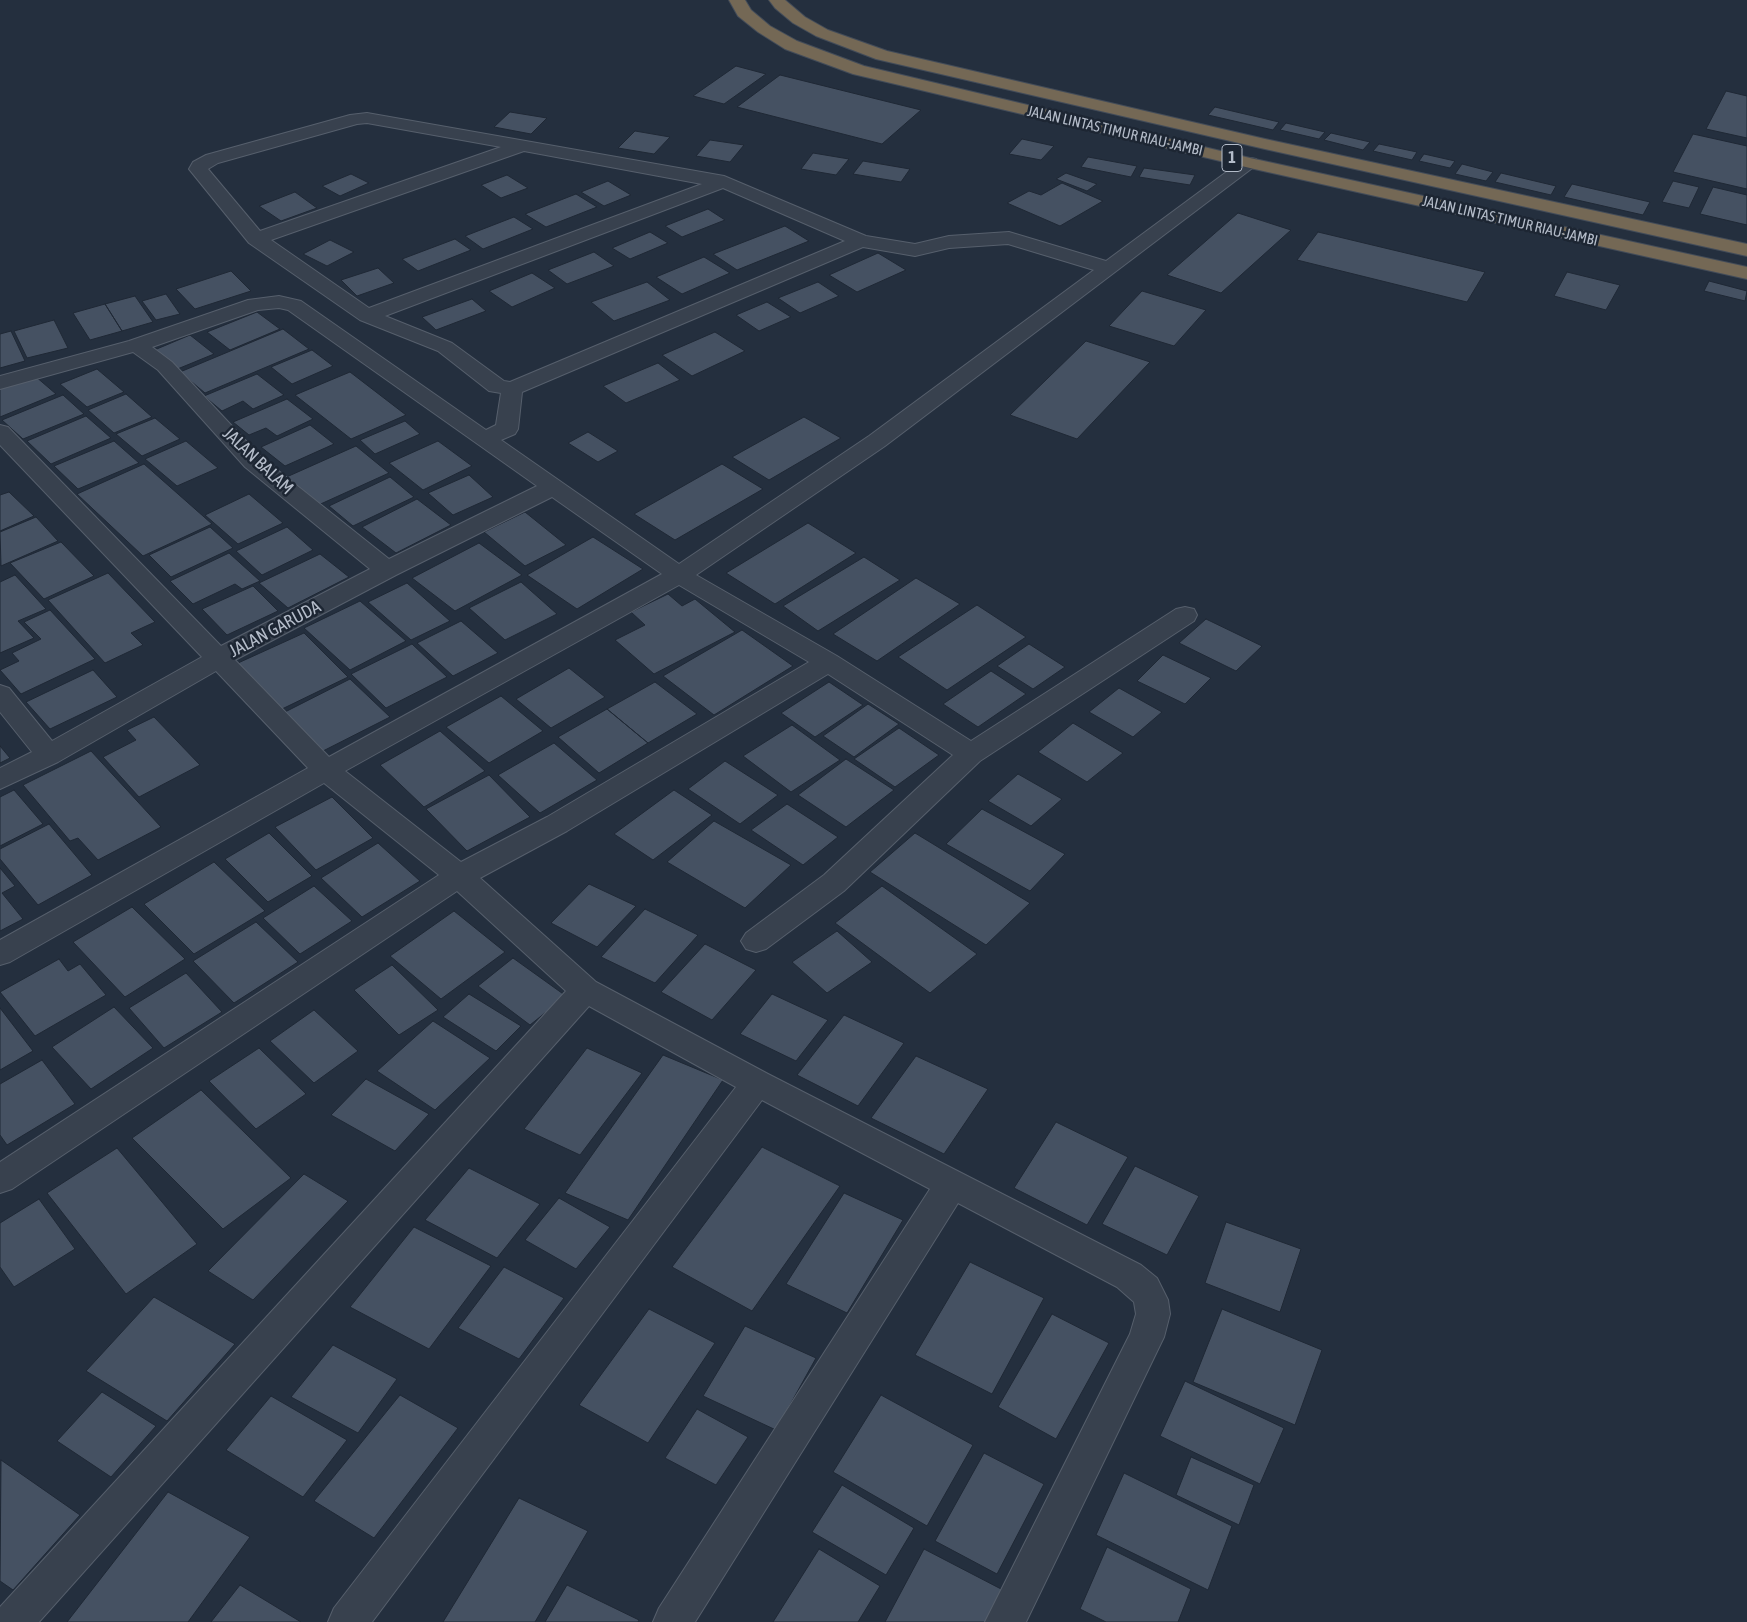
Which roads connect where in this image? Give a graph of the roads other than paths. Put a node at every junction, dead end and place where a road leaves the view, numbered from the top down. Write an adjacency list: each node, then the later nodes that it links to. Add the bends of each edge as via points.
1 (736, 0): 4 (highway, JALAN LINTAS TIMUR RIAU-JAMBI / 1, via 744,12 764,29 791,45 859,70)
2 (777, 0): 8 (highway, JALAN LINTAS TIMUR RIAU-JAMBI / 1, via 799,20 822,33 882,55 1265,144)
3 (521, 146): 5 (street); 6 (street); 6 (street, via 362,118 200,165 198,168)
4 (1250, 162): 9 (street); 10 (highway, JALAN LINTAS TIMUR RIAU-JAMBI / 1)
5 (724, 182): 7 (street); 11 (street)
6 (256, 239): 11 (street)
7 (861, 241): 9 (street, via 914,250 949,242 1009,238); 14 (street)
8 (1747, 250)
9 (1108, 268): 19 (street, via 877,441)
10 (1747, 273)
11 (367, 316): 14 (street, via 445,346 498,386)
12 (136, 345): 13 (street); 16 (street, via 255,304 286,303); 18 (street, JALAN BALAM, via 165,366 253,462)
13 (0, 383)
14 (512, 389): 16 (street, via 507,429)
15 (0, 432): 21 (street)
16 (485, 438): 17 (street)
17 (553, 488): 18 (street, JALAN GARUDA); 19 (street)
18 (387, 570): 21 (street, JALAN GARUDA)
19 (679, 575): 22 (street); 26 (street)
20 (1186, 615): 25 (street)
21 (219, 658): 24 (street, JALAN GARUDA); 26 (street)
22 (828, 662): 25 (street); 28 (street, via 557,824)
23 (0, 694): 24 (street)
24 (49, 754): 27 (street, JALAN GARUDA)
25 (971, 754): 29 (street, via 834,883)
26 (326, 770): 28 (street); 30 (street)
27 (0, 779)
28 (459, 876): 31 (street); 33 (street)
29 (756, 941)
30 (0, 954)
31 (585, 990): 32 (street); 35 (street)
32 (757, 1083): 34 (street); 36 (street)
33 (0, 1179)
34 (951, 1184): 37 (street); 38 (street, via 1129,1276 1145,1289 1153,1314 1147,1337)
35 (13, 1622)
36 (348, 1622)
37 (673, 1622)
38 (1005, 1622)

